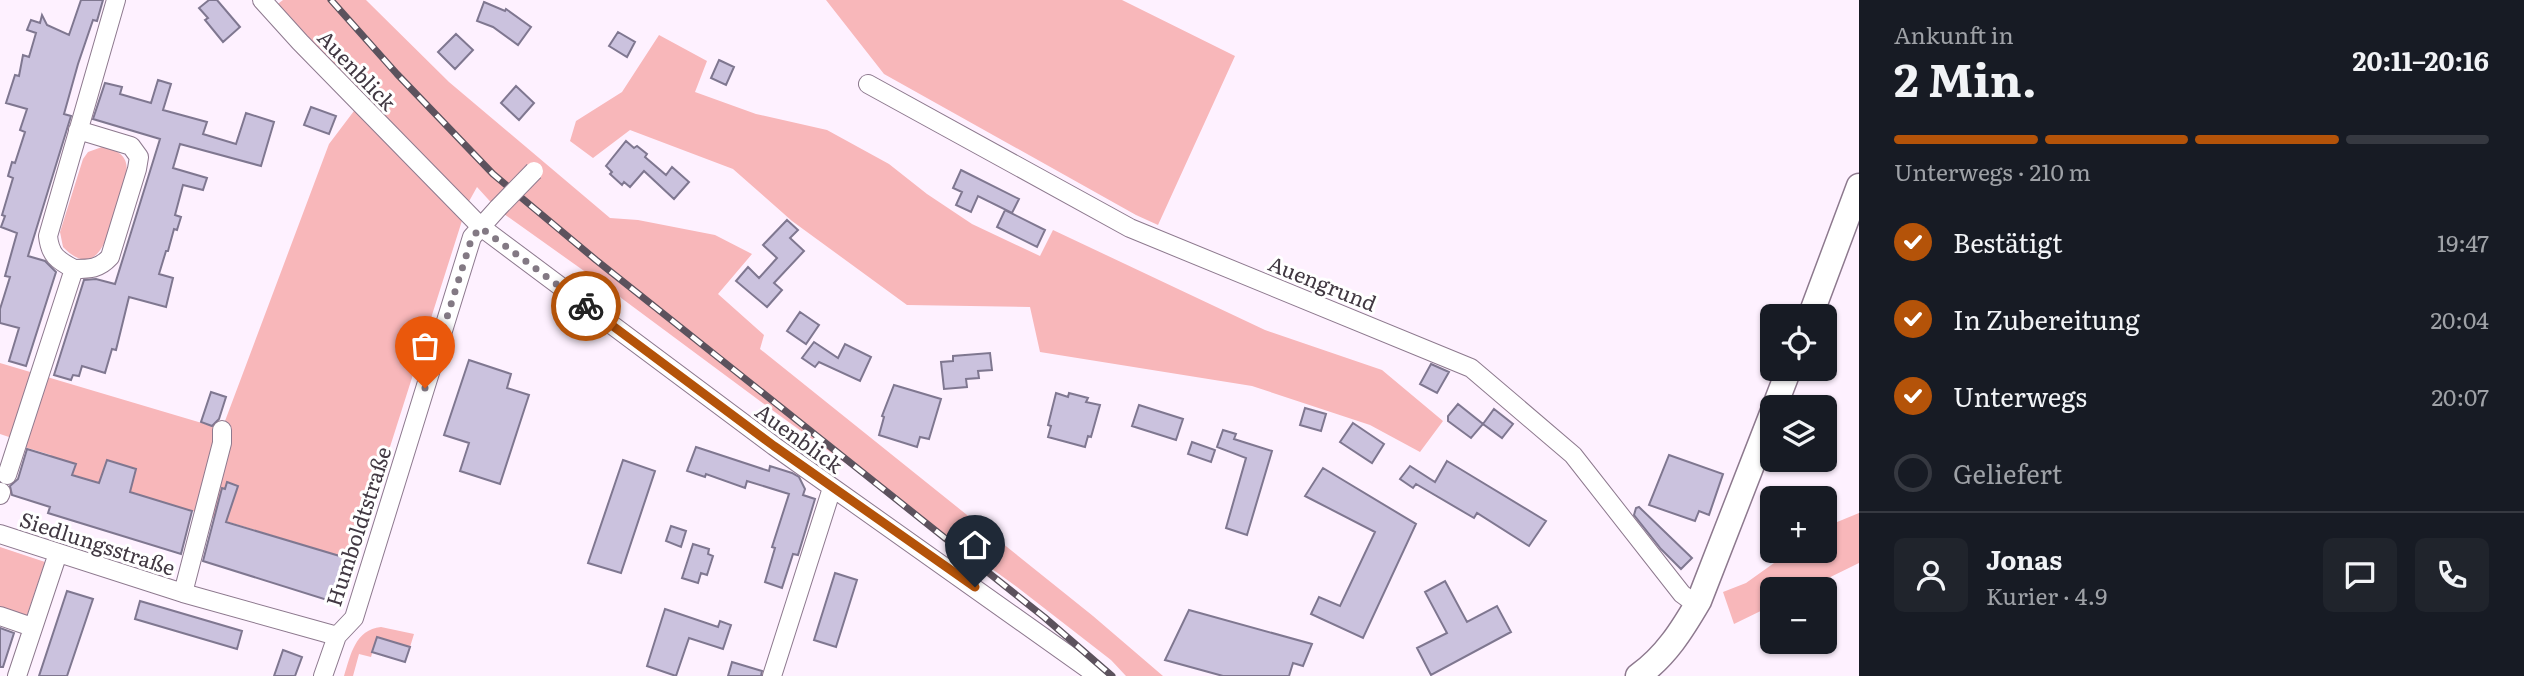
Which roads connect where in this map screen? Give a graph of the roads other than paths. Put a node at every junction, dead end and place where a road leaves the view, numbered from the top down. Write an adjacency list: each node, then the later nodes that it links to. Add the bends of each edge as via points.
1 (116, 0): 4 (street)
2 (262, 0): 7 (street, Auenblick)
3 (867, 84): 17 (street, Auengrund, via 1130,228 1471,368 1573,455 1682,594)
4 (78, 130): 8 (street, via 48,236 56,259); 8 (street, via 131,146 139,158 110,257 102,266)
5 (534, 171): 7 (street, bridge)
6 (1859, 186): 9 (main road)
7 (481, 228): 13 (street, Auenblick); 20 (street, Humboldtstraße, via 472,237 354,618)
8 (74, 269): 12 (street)
9 (1815, 304)
10 (222, 430): 16 (street, Siedlungsstraße)
11 (1760, 444): 17 (main road)
12 (3, 487)
13 (832, 488): 23 (street); 24 (street, Auenblick)
14 (0, 534): 15 (street, Siedlungsstraße)
15 (58, 553): 16 (street, Siedlungsstraße); 19 (street)
16 (183, 593): 20 (street, Siedlungsstraße)
17 (1697, 605): 25 (main road, via 1671,646)
18 (0, 616): 19 (street)
19 (32, 627): 21 (street)
20 (337, 636): 22 (street, Humboldtstraße)
21 (17, 676)
22 (323, 676)
23 (772, 676)
24 (1098, 676)
25 (1639, 676)

